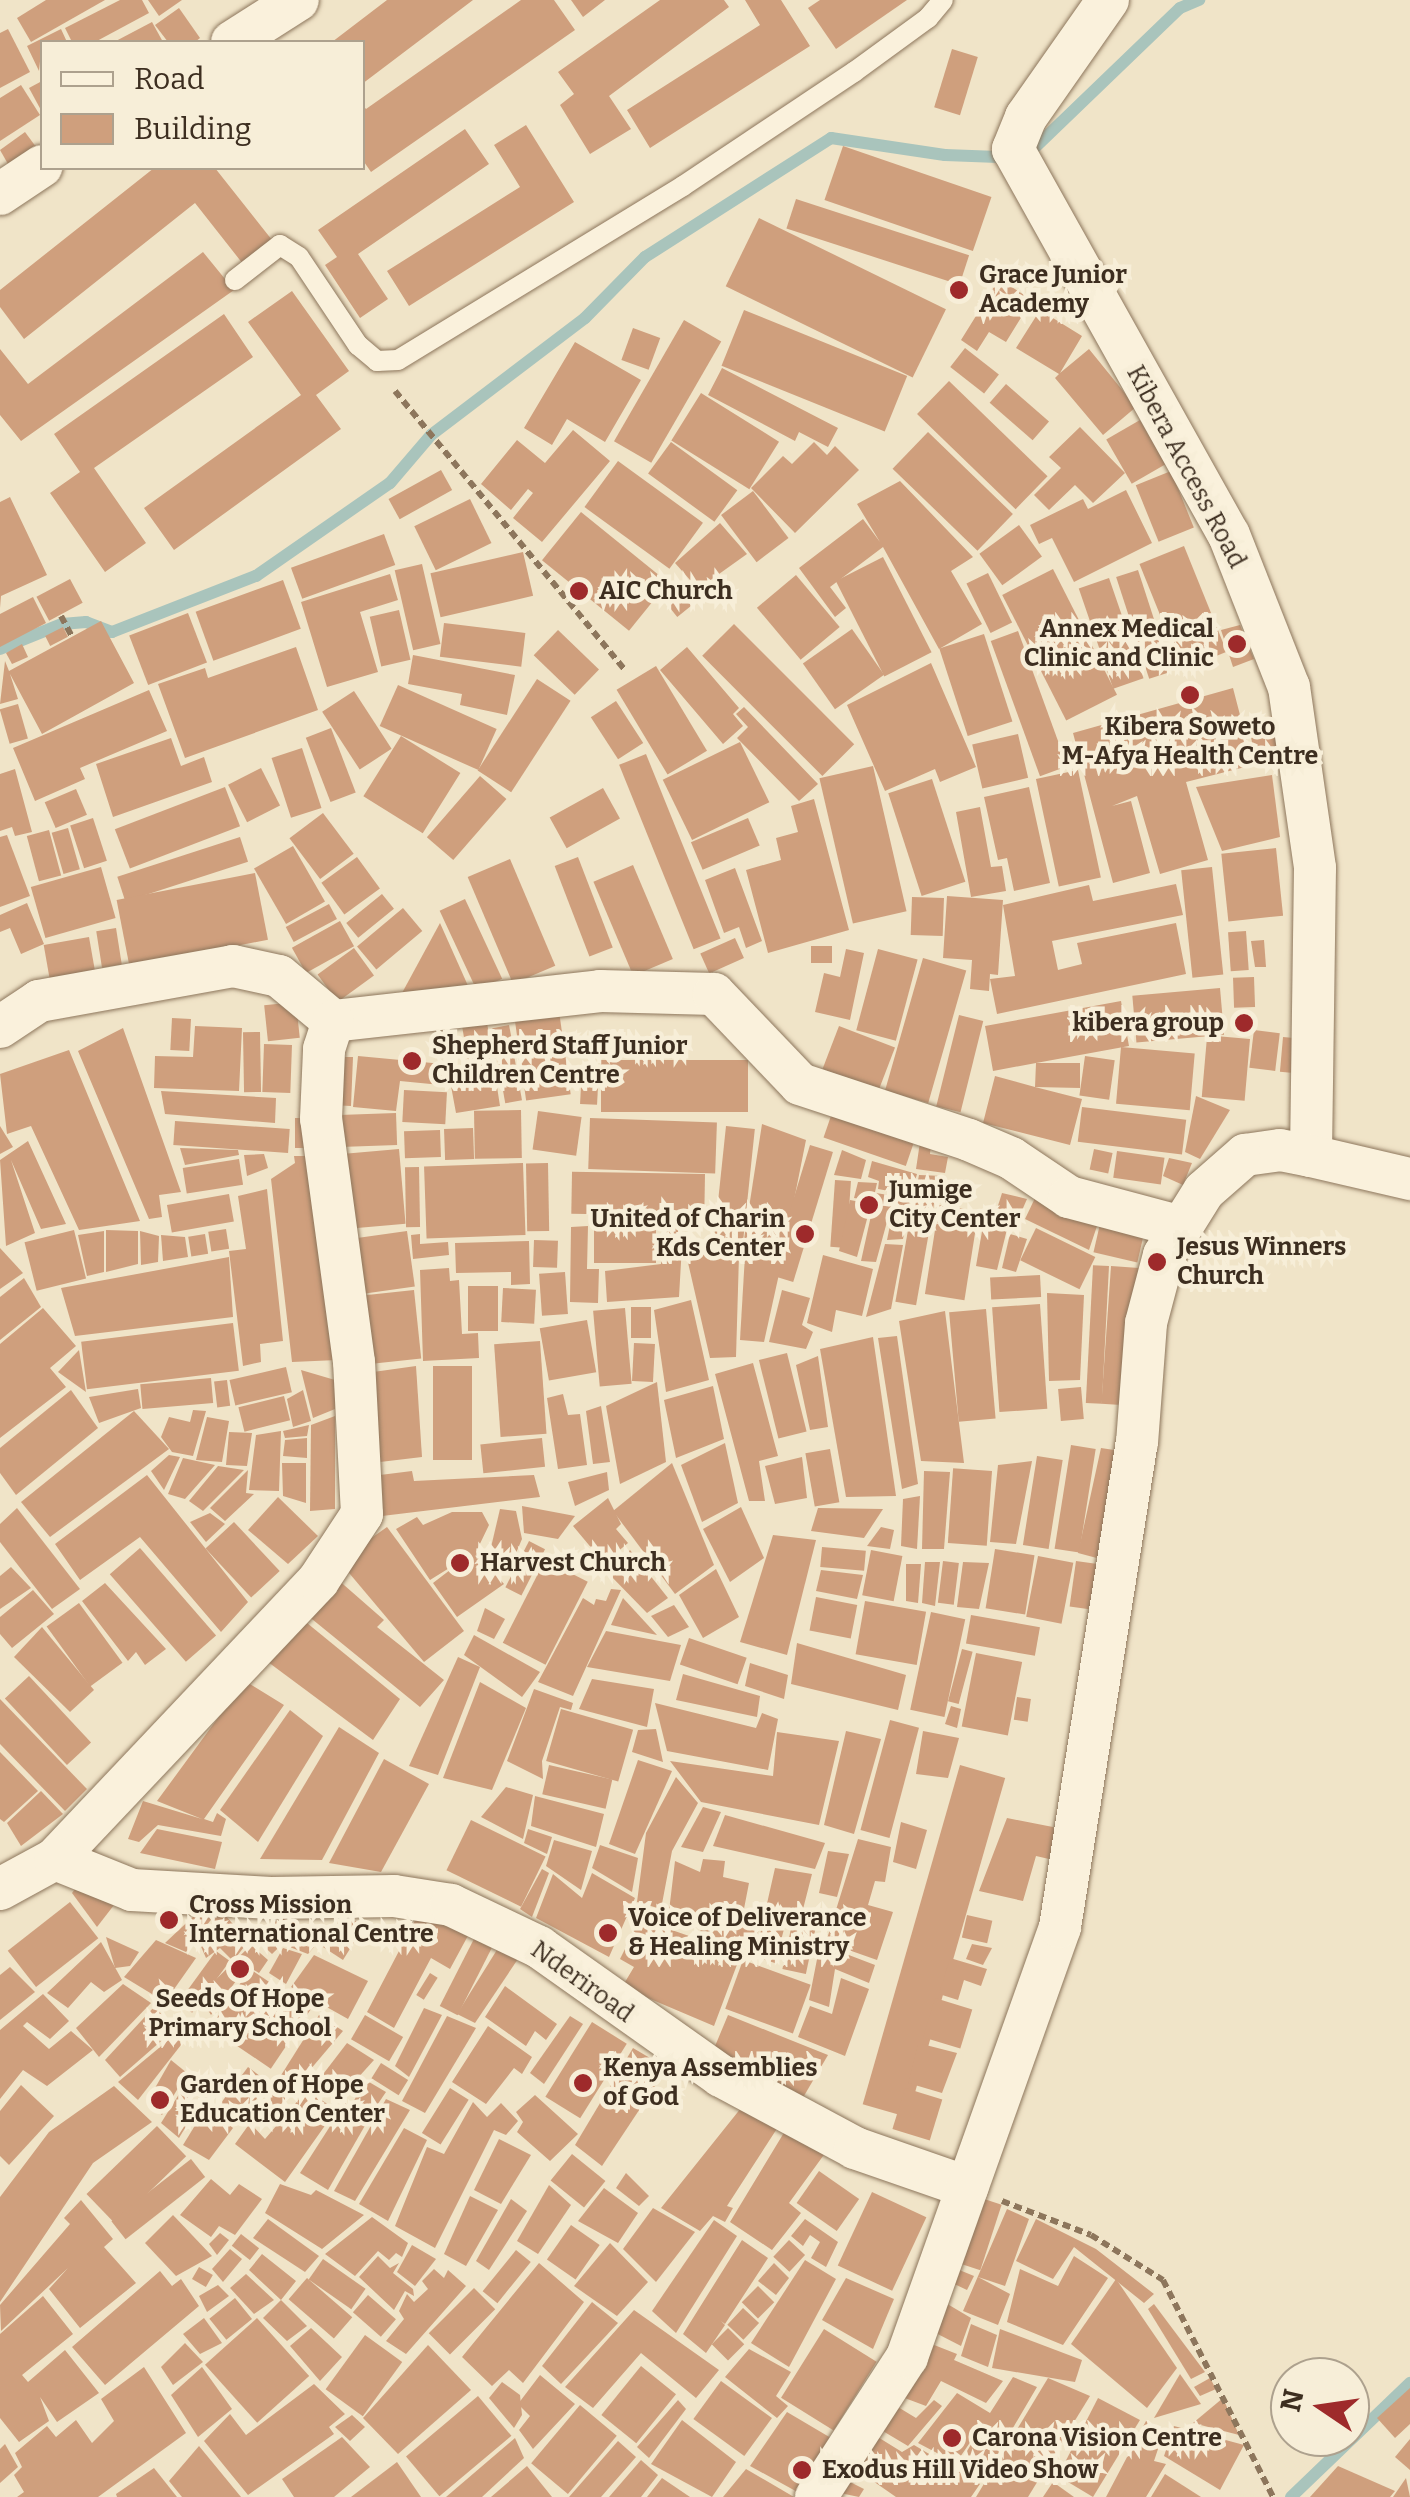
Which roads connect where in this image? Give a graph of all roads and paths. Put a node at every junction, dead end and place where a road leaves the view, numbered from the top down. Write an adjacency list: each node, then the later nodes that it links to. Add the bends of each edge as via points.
1 (298, 0): 4 (street)
2 (942, 0): 7 (lane, via 928,18 854,72 683,186 398,360 377,361 358,345 299,258 280,245)
3 (1108, 0): 14 (street, Kibera Access Road, via 1026,117 1017,161 1229,535 1290,686 1315,868)
4 (235, 40)
5 (40, 167): 6 (street)
6 (0, 194)
7 (234, 280)
8 (400, 397): 11 (path)
9 (61, 616): 10 (path)
10 (72, 638)
11 (626, 671)
12 (333, 1020): 13 (street, via 278,976 232,966 40,1002); 16 (street, via 600,992 714,994 800,1084 969,1140 1012,1158 1069,1196); 17 (street, via 324,1050 321,1118 354,1362 362,1514 318,1580)
13 (0, 1027)
14 (1311, 1156): 15 (street); 16 (street, via 1248,1154 1204,1191)
15 (1410, 1179)
16 (1178, 1226): 19 (street, via 1146,1323 1137,1443 1060,1927)
17 (55, 1859): 18 (street); 19 (street, Nderiroad, via 132,1890 394,1896 452,1905 539,1948 721,2076 855,2148)
18 (0, 1889)
19 (967, 2187): 20 (street, via 906,2357); 21 (path, via 1091,2235 1162,2280)
20 (816, 2497)
21 (1272, 2497)

